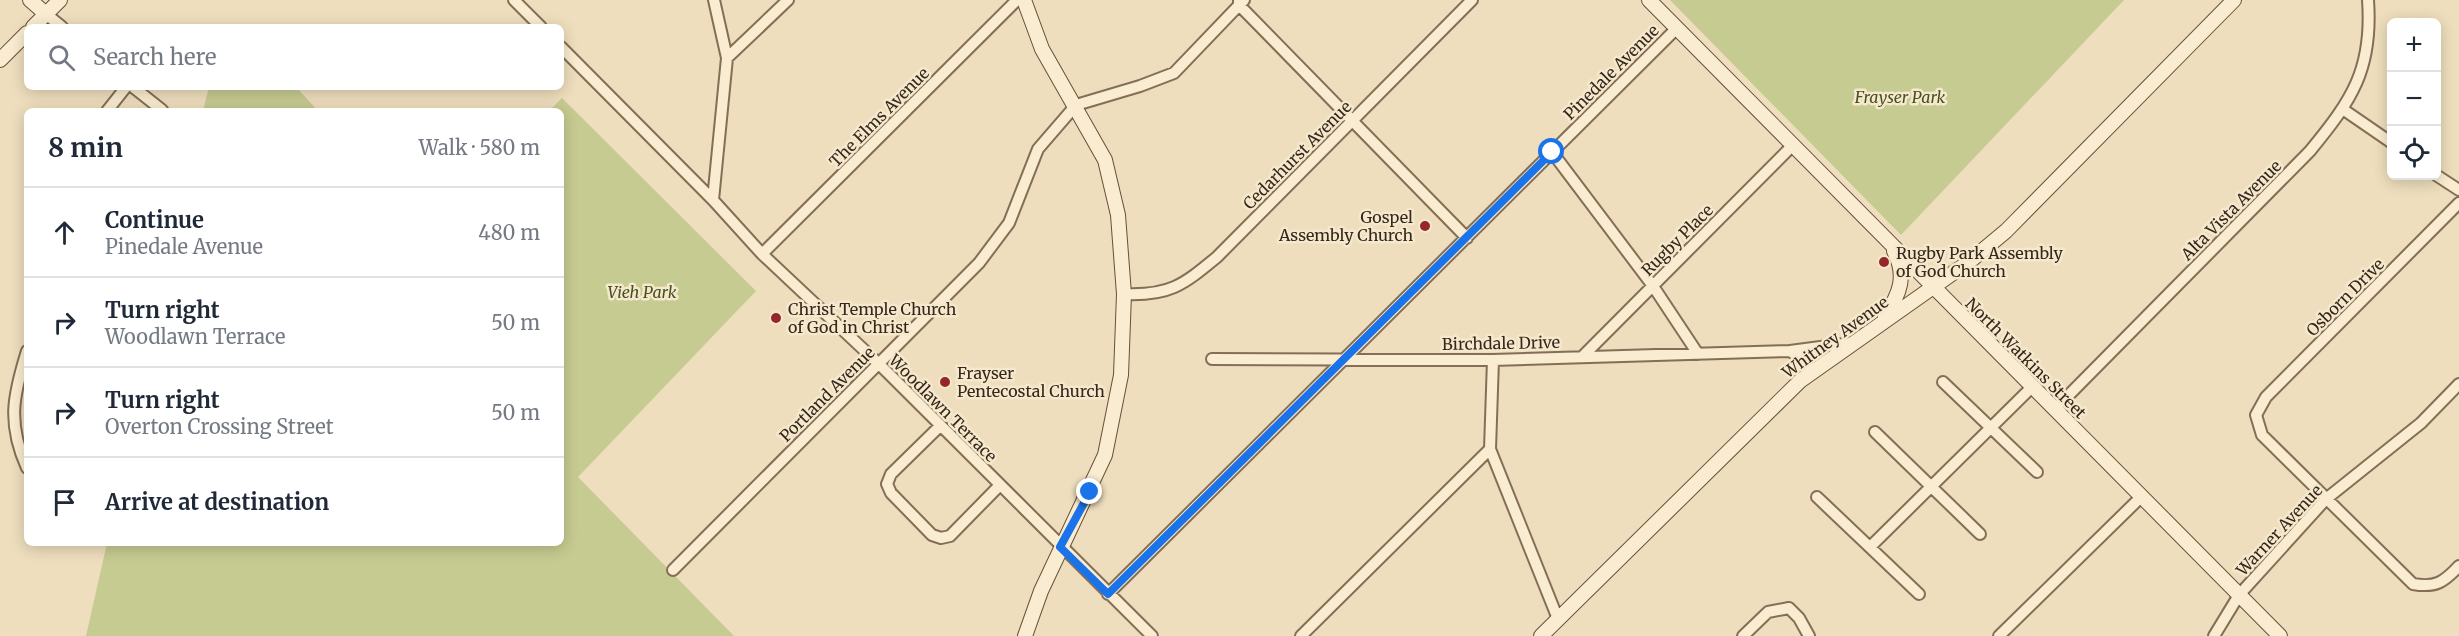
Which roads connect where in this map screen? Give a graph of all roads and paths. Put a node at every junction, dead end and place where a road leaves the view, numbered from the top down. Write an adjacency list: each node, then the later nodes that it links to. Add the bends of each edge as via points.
1 (30, 0): 13 (main road)
2 (60, 0): 13 (main road)
3 (514, 0): 16 (street)
4 (714, 0): 20 (street)
5 (788, 0): 20 (street)
6 (1017, 0): 38 (street, The Elms Avenue)
7 (1024, 0): 24 (main road, via 1042,49)
8 (1472, 0): 28 (street, Cedarhurst Avenue)
9 (1648, 0): 17 (main road, North Watkins Street)
10 (2234, 0): 40 (main road, Whitney Avenue, via 2006,231)
11 (2368, 0): 27 (street, Alta Vista Avenue, via 2370,32 2364,61)
12 (1241, 2): 24 (street, via 1174,73); 28 (street)
13 (46, 14): 14 (main road); 15 (street)
14 (36, 24)
15 (58, 24)
16 (538, 24)
17 (1676, 28): 30 (main road, North Watkins Street); 31 (street, Pinedale Avenue)
18 (24, 36): 21 (main road)
19 (564, 50): 34 (street, Woodlawn Terrace)
20 (727, 58): 34 (street)
21 (0, 60)
22 (124, 90): 25 (street)
23 (137, 90): 26 (street)
24 (1076, 105): 41 (main road, via 1104,160 1113,190 1122,245); 51 (street, Portland Avenue, via 1038,149 998,241)
25 (109, 108)
26 (159, 108)
27 (2344, 110): 29 (street); 56 (street, Alta Vista Avenue, via 2310,151)
28 (1353, 119): 36 (street); 41 (street, Cedarhurst Avenue, via 1217,257 1190,279 1151,295)
29 (2387, 140)
30 (1793, 145): 37 (main road, North Watkins Street); 39 (street, Rugby Place)
31 (1552, 152): 36 (street, Pinedale Avenue); 39 (street)
32 (2441, 177): 33 (street)
33 (2459, 190)
34 (713, 200): 38 (street, Woodlawn Terrace)
35 (2459, 203): 67 (street, Osborn Drive, via 2266,398 2256,415 2262,435)
36 (1467, 238): 47 (street, Pinedale Avenue)
37 (1891, 244): 40 (main road, North Watkins Street); 42 (main road, via 1901,265 1902,279 1895,302)
38 (762, 254): 51 (street, Woodlawn Terrace)
39 (1653, 286): 45 (street); 46 (street, Rugby Place)
40 (1933, 287): 42 (main road, Whitney Avenue); 55 (main road, North Watkins Street)
41 (1124, 294): 69 (main road, via 1121,375 1105,455)
42 (1882, 322): 43 (main road, Whitney Avenue)
43 (1851, 343): 44 (street, Birchdale Drive); 52 (main road, Whitney Avenue)
44 (1790, 351): 45 (street, Birchdale Drive); 52 (street)
45 (1698, 354): 46 (street, Birchdale Drive)
46 (1582, 357): 49 (street, Birchdale Drive)
47 (1342, 358): 48 (street, Birchdale Drive); 49 (street, Birchdale Drive); 73 (street, Pinedale Avenue)
48 (1212, 359)
49 (1493, 360): 60 (street)
50 (24, 362): 61 (street, via 12,419)
51 (879, 364): 57 (street, Woodlawn Terrace); 72 (street, Portland Avenue)
52 (1812, 372): 76 (main road, Whitney Avenue, via 1755,423)
53 (1942, 382): 58 (street)
54 (2459, 384): 67 (street, Warner Avenue, via 2421,423)
55 (2032, 387): 56 (main road, North Watkins Street); 58 (street)
56 (2055, 409): 65 (main road, North Watkins Street)
57 (940, 426): 63 (street, Woodlawn Terrace); 63 (street, via 891,474 887,484 932,535 950,536)
58 (1991, 428): 62 (street); 64 (street)
59 (1875, 432): 64 (street)
60 (1490, 449): 76 (street); 79 (street)
61 (24, 460)
62 (2037, 472)
63 (999, 486): 69 (street, Woodlawn Terrace)
64 (1931, 487): 68 (street); 70 (street)
65 (2142, 496): 75 (main road, North Watkins Street); 83 (street)
66 (1817, 497): 70 (street)
67 (2326, 499): 71 (street, via 2413,584 2429,587 2443,583); 75 (street, Warner Avenue)
68 (1980, 534)
69 (1060, 547): 73 (street, Woodlawn Terrace); 77 (main road)
70 (1870, 547): 74 (street)
71 (2459, 566)
72 (673, 570)
73 (1108, 594): 78 (street, Woodlawn Terrace)
74 (1919, 594)
75 (2240, 595): 84 (street, Warner Avenue); 85 (main road, North Watkins Street)
76 (1558, 619): 80 (main road, Whitney Avenue)
77 (1025, 636)
78 (1152, 636)
79 (1301, 636)
80 (1541, 636)
81 (1743, 636): 82 (street, via 1768,612 1789,608)
82 (1809, 636)
83 (1999, 636)
84 (2214, 636)
85 (2280, 636)

